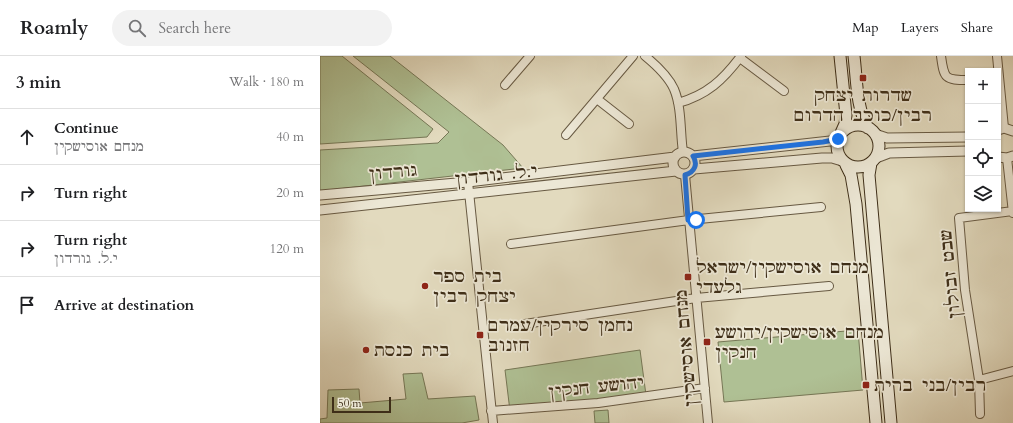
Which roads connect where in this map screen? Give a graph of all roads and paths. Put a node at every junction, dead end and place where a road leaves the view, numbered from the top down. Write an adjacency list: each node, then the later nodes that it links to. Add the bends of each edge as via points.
1 (530, 56): 11 (street)
2 (633, 56): 14 (street)
3 (645, 56): 15 (street, via 667,78)
4 (840, 56): 20 (main road, via 846,115)
5 (854, 56): 18 (main road, via 861,109 864,120)
6 (940, 56): 10 (street, via 946,77 952,80)
7 (997, 56): 9 (street)
8 (741, 57): 12 (street); 15 (street, via 707,91)
9 (998, 68)
10 (965, 80)
11 (505, 85)
12 (784, 91)
13 (1001, 96): 17 (street)
14 (597, 99): 16 (street); 19 (street)
15 (678, 103): 23 (street)
16 (629, 124)
17 (1005, 130)
18 (872, 131): 20 (main road, via 857,125 845,129); 21 (street, via 887,138); 26 (main road, via 879,146)
19 (566, 135)
20 (839, 136): 24 (street, via 823,142); 27 (main road, via 837,150)
21 (965, 137)
22 (965, 150): 26 (street, via 889,153)
23 (679, 154): 24 (street, via 687,152); 29 (street, via 673,166); 30 (street, י.ל. גורדון)
24 (693, 156): 28 (street, via 696,162)
25 (1006, 157): 35 (street)
26 (874, 160): 27 (main road, via 859,168); 49 (main road, via 869,175)
27 (844, 163): 28 (street, via 832,158 822,158); 48 (main road, via 851,175 856,204)
28 (694, 169): 29 (street, via 692,172)
29 (681, 173): 31 (street, י.ל. גורדון); 36 (street, מנחם אוסישקין)
30 (468, 182): 31 (street); 32 (street, גורדון)
31 (470, 194): 34 (street, י.ל. גורדון); 44 (street)
32 (320, 195)
33 (821, 207): 36 (street)
34 (320, 210)
35 (1013, 212): 42 (street, שבט זבולון, via 959,218 965,290)
36 (688, 220): 37 (street); 39 (street, מנחם אוסישקין)
37 (511, 244)
38 (829, 286): 39 (street)
39 (696, 298): 40 (street); 43 (street, מנחם אוסישקין)
40 (525, 324)
41 (1013, 371): 42 (street)
42 (978, 380): 45 (street, שבט זבולון)
43 (704, 388): 44 (street, יהושע חנקין, via 598,403); 47 (street, מנחם אוסישקין)
44 (491, 411): 46 (street)
45 (980, 414)
46 (493, 423)
47 (708, 423)
48 (876, 423)
49 (891, 423)

